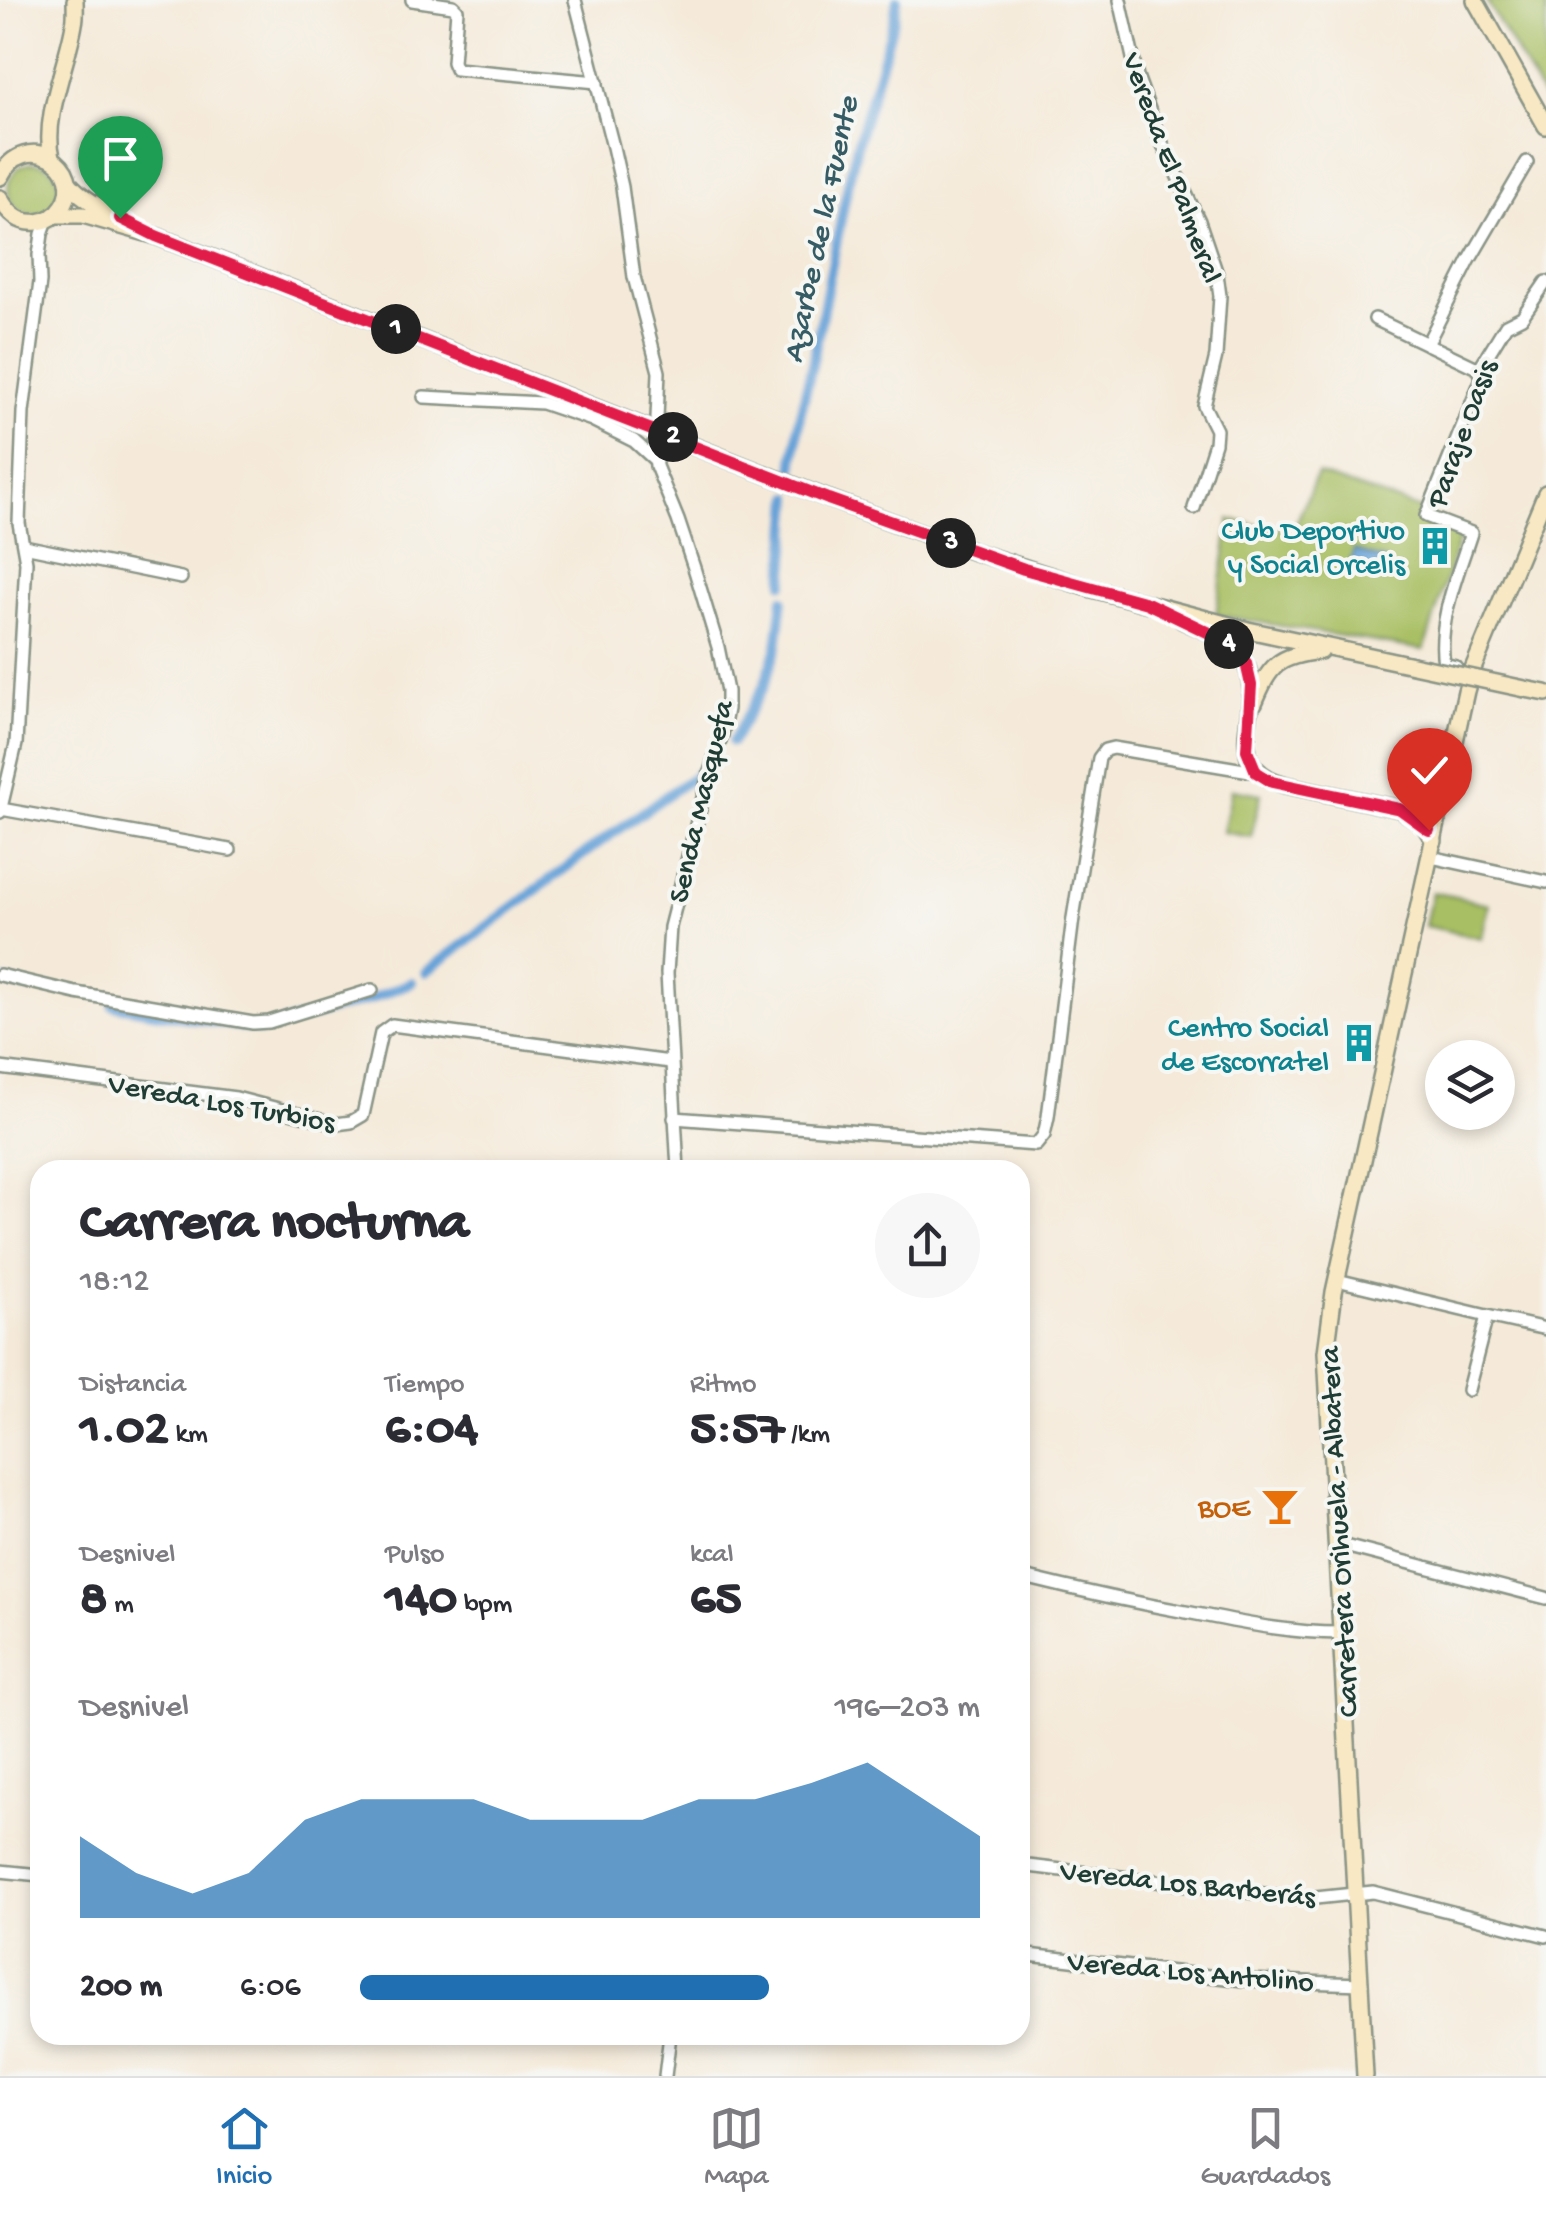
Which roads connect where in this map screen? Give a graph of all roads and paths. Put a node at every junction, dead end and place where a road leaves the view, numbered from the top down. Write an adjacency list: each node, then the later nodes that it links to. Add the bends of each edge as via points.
1 (75, 0): 7 (main road)
2 (412, 0): 6 (street, via 457,10 456,69)
3 (575, 0): 6 (street)
4 (1120, 0): 28 (street, Vereda El Palmeral, via 1137,76 1217,274 1216,356 1204,406 1215,443)
5 (1475, 0): 8 (main road)
6 (597, 82): 24 (street, via 634,277 660,372)
7 (53, 118): 9 (main road, via 35,145); 10 (main road)
8 (1546, 126)
9 (12, 158): 10 (main road); 12 (main road)
10 (52, 158): 13 (main road)
11 (1527, 162): 21 (street)
12 (0, 177)
13 (68, 182): 15 (main road, via 66,200); 17 (main road)
14 (0, 198): 16 (main road)
15 (51, 218): 16 (main road); 17 (main road, via 84,215); 18 (street)
16 (23, 221): 18 (street)
17 (156, 236): 33 (main road, via 828,499 1024,569)
18 (40, 254): 31 (street, via 23,412)
19 (1546, 282): 22 (street, Paraje Oasis, via 1522,317 1506,326)
20 (1374, 319): 21 (street)
21 (1426, 344): 22 (street)
22 (1479, 370): 35 (street, Paraje Oasis, via 1482,378 1426,516 1471,534 1441,648 1444,664)
23 (424, 397): 26 (street, via 542,403 634,441)
24 (656, 418)
25 (654, 443): 26 (street, Senda Masquefa)
26 (656, 461): 50 (street, Senda Masquefa, via 727,691 722,734 670,927)
27 (1546, 493): 30 (main road)
28 (1194, 508)
29 (1546, 509): 30 (main road)
30 (1530, 536): 35 (main road, Carretera Orihuela - Albatera)
31 (24, 546): 32 (street); 43 (street, via 16,744)
32 (180, 578)
33 (1147, 603): 34 (main road); 37 (main road, via 1236,650 1251,685)
34 (1332, 649): 36 (main road, bridge); 37 (main road, via 1297,653 1273,666)
35 (1472, 671): 41 (main road, Carretera Orihuela - Albatera)
36 (1546, 692)
37 (1250, 712): 38 (main road)
38 (1247, 750): 39 (street); 40 (main road)
39 (1216, 766): 40 (street); 52 (street, via 1113,748 1098,758 1048,1116 1036,1145)
40 (1256, 772): 42 (main road, via 1272,782)
41 (1446, 778): 42 (main road, via 1428,804); 44 (main road, Carretera Orihuela - Albatera)
42 (1400, 809): 44 (main road, via 1419,818); 45 (main road, via 1424,825)
43 (0, 810): 46 (street)
44 (1439, 816): 45 (main road, Carretera Orihuela - Albatera)
45 (1432, 849): 47 (street); 54 (main road, Carretera Orihuela - Albatera)
46 (230, 850)
47 (1546, 882)
48 (0, 975): 49 (street, via 253,1023)
49 (372, 990)
50 (670, 1062): 51 (street, Vereda Los Turbios, via 392,1025 381,1033 363,1115 336,1124 236,1098); 52 (street, Senda Masquefa)
51 (0, 1068)
52 (674, 1118): 53 (street, Senda Masquefa)
53 (677, 1160)
54 (1337, 1280): 55 (street); 58 (main road, Carretera Orihuela - Albatera, via 1326,1352)
55 (1487, 1316): 56 (street); 57 (street)
56 (1546, 1329)
57 (1468, 1390)
58 (1337, 1544): 60 (street); 61 (main road, Carretera Orihuela - Albatera)
59 (1030, 1578): 61 (street, via 1232,1621)
60 (1546, 1598)
61 (1340, 1633): 65 (main road, Carretera Orihuela - Albatera)
62 (1030, 1865): 65 (street, Vereda Los Barberás, via 1306,1899)
63 (0, 1870): 64 (street)
64 (30, 1874)
65 (1356, 1893): 66 (street, Vereda Los Barberás); 68 (main road, Carretera Orihuela - Albatera)
66 (1546, 1936)
67 (1030, 1955): 68 (street, Vereda Los Antolino, via 1243,1980)
68 (1362, 1984): 71 (main road, Carretera Orihuela - Albatera)
69 (669, 2045): 70 (street)
70 (665, 2076)
71 (1365, 2076)

